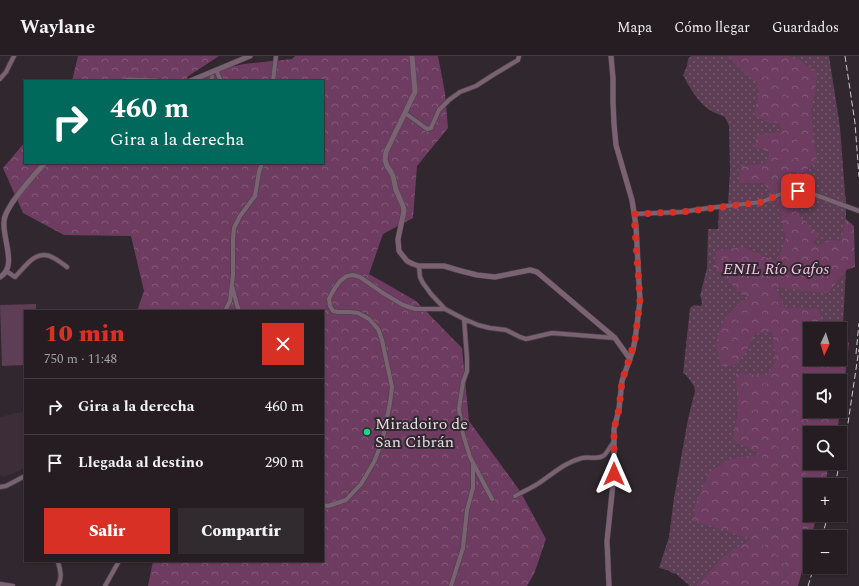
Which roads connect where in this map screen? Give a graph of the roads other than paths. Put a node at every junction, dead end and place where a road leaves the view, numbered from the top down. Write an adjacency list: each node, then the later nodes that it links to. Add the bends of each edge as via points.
1 (14, 56): 8 (street)
2 (250, 56): 7 (street)
3 (276, 56): 11 (street)
4 (412, 56): 12 (street, via 415,92)
5 (519, 56): 12 (street, via 518,60 449,100 439,110 431,128 423,127)
6 (610, 56): 16 (street, via 616,145)
7 (216, 70): 9 (street); 10 (street)
8 (0, 79)
9 (192, 80)
10 (221, 80)
11 (274, 80)
12 (405, 113): 17 (street, via 386,152 385,160 392,172 404,211 398,239 399,251 406,261)
13 (43, 164): 19 (street, via 25,185 5,216 4,232 9,262)
14 (262, 164): 21 (street, via 255,196 234,228)
15 (859, 211): 16 (street, via 813,194 788,191 762,202 681,212)
16 (634, 214): 27 (street, via 640,300)
17 (419, 266): 22 (street, via 423,283); 26 (street, via 444,266 495,277 530,270 537,272)
18 (67, 267): 19 (street, via 51,256 42,255 33,258 14,277)
19 (6, 271): 20 (street)
20 (0, 277)
21 (232, 284): 23 (street, via 230,301); 24 (street)
22 (445, 309): 25 (street); 34 (street, via 415,309 403,305 353,275 346,276 333,291 329,299 333,311 358,313 369,319 378,329 392,387 382,442 374,462 361,484 346,500)
23 (226, 310)
24 (240, 310)
25 (464, 319): 26 (street, via 490,328 506,330 526,339 552,333); 29 (street, via 467,358 459,410 463,434)
26 (615, 338): 27 (street)
27 (630, 359): 28 (street, via 622,381)
28 (614, 442): 32 (street, via 605,456 583,457 569,463 542,482); 42 (street, via 614,480 607,541)
29 (473, 464): 33 (street); 41 (street, via 473,488 467,510 463,548)
30 (24, 477): 31 (street, via 6,486)
31 (0, 486)
32 (515, 496)
33 (492, 499)
34 (324, 505)
35 (58, 562): 39 (street, via 61,577)
36 (117, 562): 40 (street)
37 (0, 584): 38 (street)
38 (13, 586)
39 (58, 586)
40 (104, 586)
41 (451, 586)
42 (609, 586)

